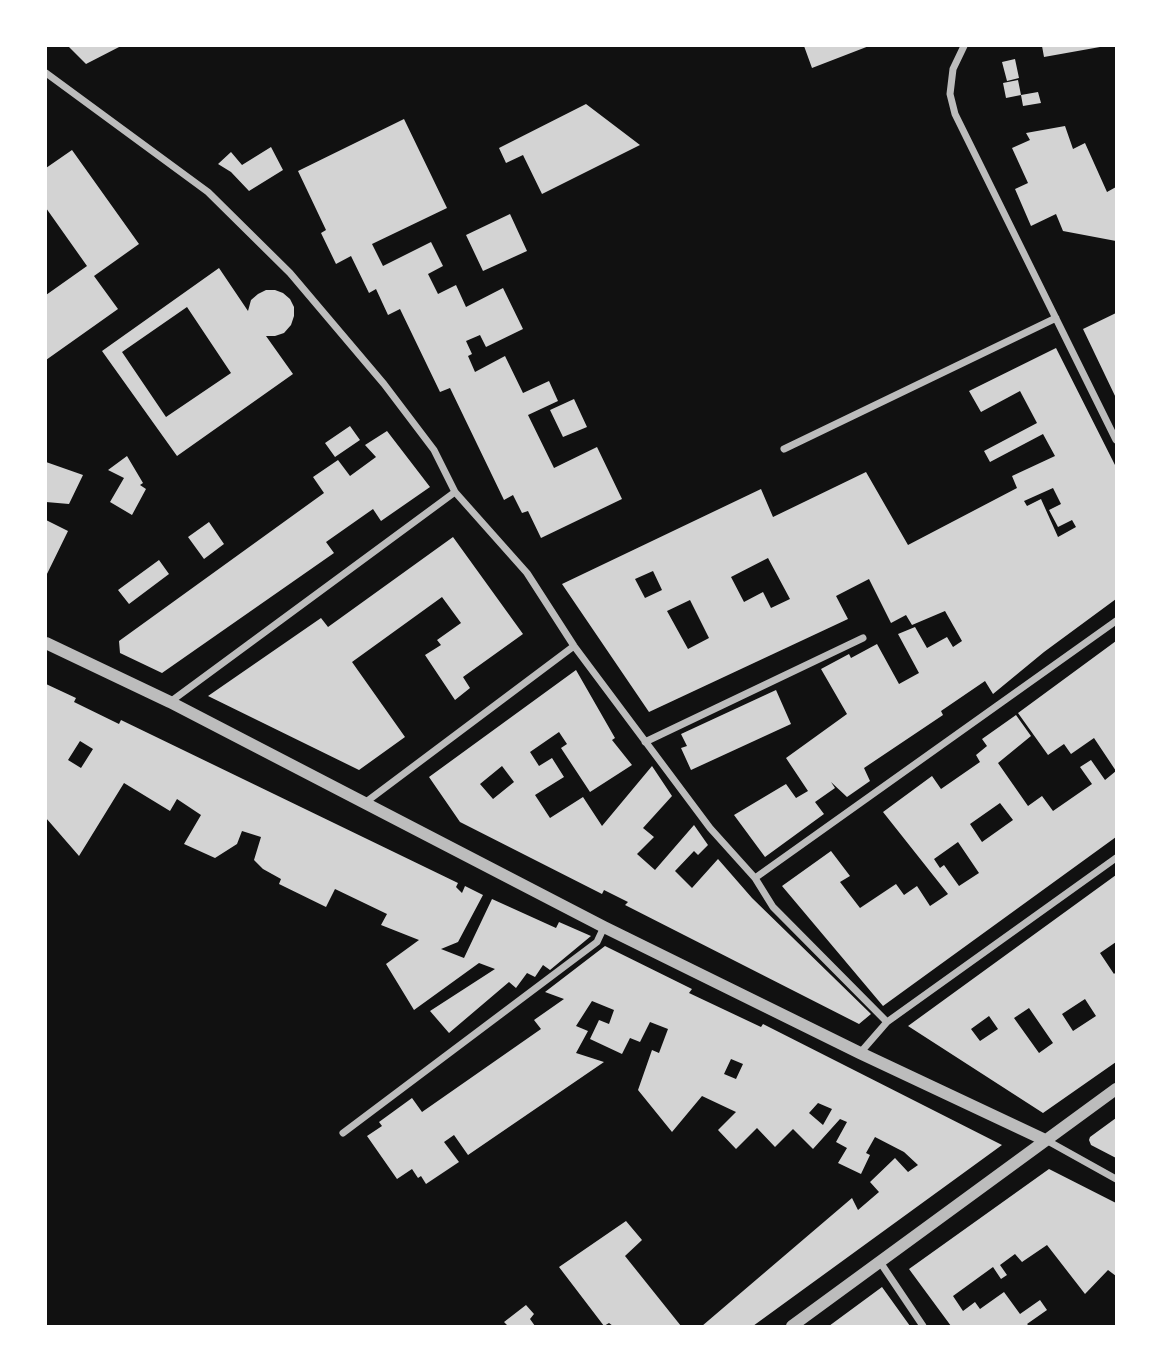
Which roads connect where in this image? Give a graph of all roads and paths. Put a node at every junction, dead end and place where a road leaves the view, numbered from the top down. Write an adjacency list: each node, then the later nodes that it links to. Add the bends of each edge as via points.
1 (964, 46): 3 (street, via 953,69 950,94 955,114)
2 (46, 73): 6 (street, via 208,192 290,273 434,450)
3 (1056, 318): 4 (street); 5 (street)
4 (1116, 440)
5 (784, 450)
6 (455, 492): 10 (street, via 527,573); 11 (street)
7 (1116, 621): 15 (street)
8 (863, 638): 12 (street)
9 (46, 643): 11 (street)
10 (574, 646): 12 (street); 13 (street)
11 (170, 702): 13 (street)
12 (645, 742): 15 (street, via 710,828)
13 (366, 802): 16 (street)
14 (1116, 858): 17 (street)
15 (755, 878): 17 (street, via 773,907)
16 (604, 927): 18 (street); 20 (street, via 597,942)
17 (887, 1022): 18 (street)
18 (860, 1054): 21 (street)
19 (1116, 1089): 21 (street)
20 (343, 1133)
21 (1045, 1140): 22 (street); 23 (street)
22 (1116, 1179)
23 (880, 1262): 24 (street); 25 (street)
24 (792, 1326)
25 (923, 1326)

